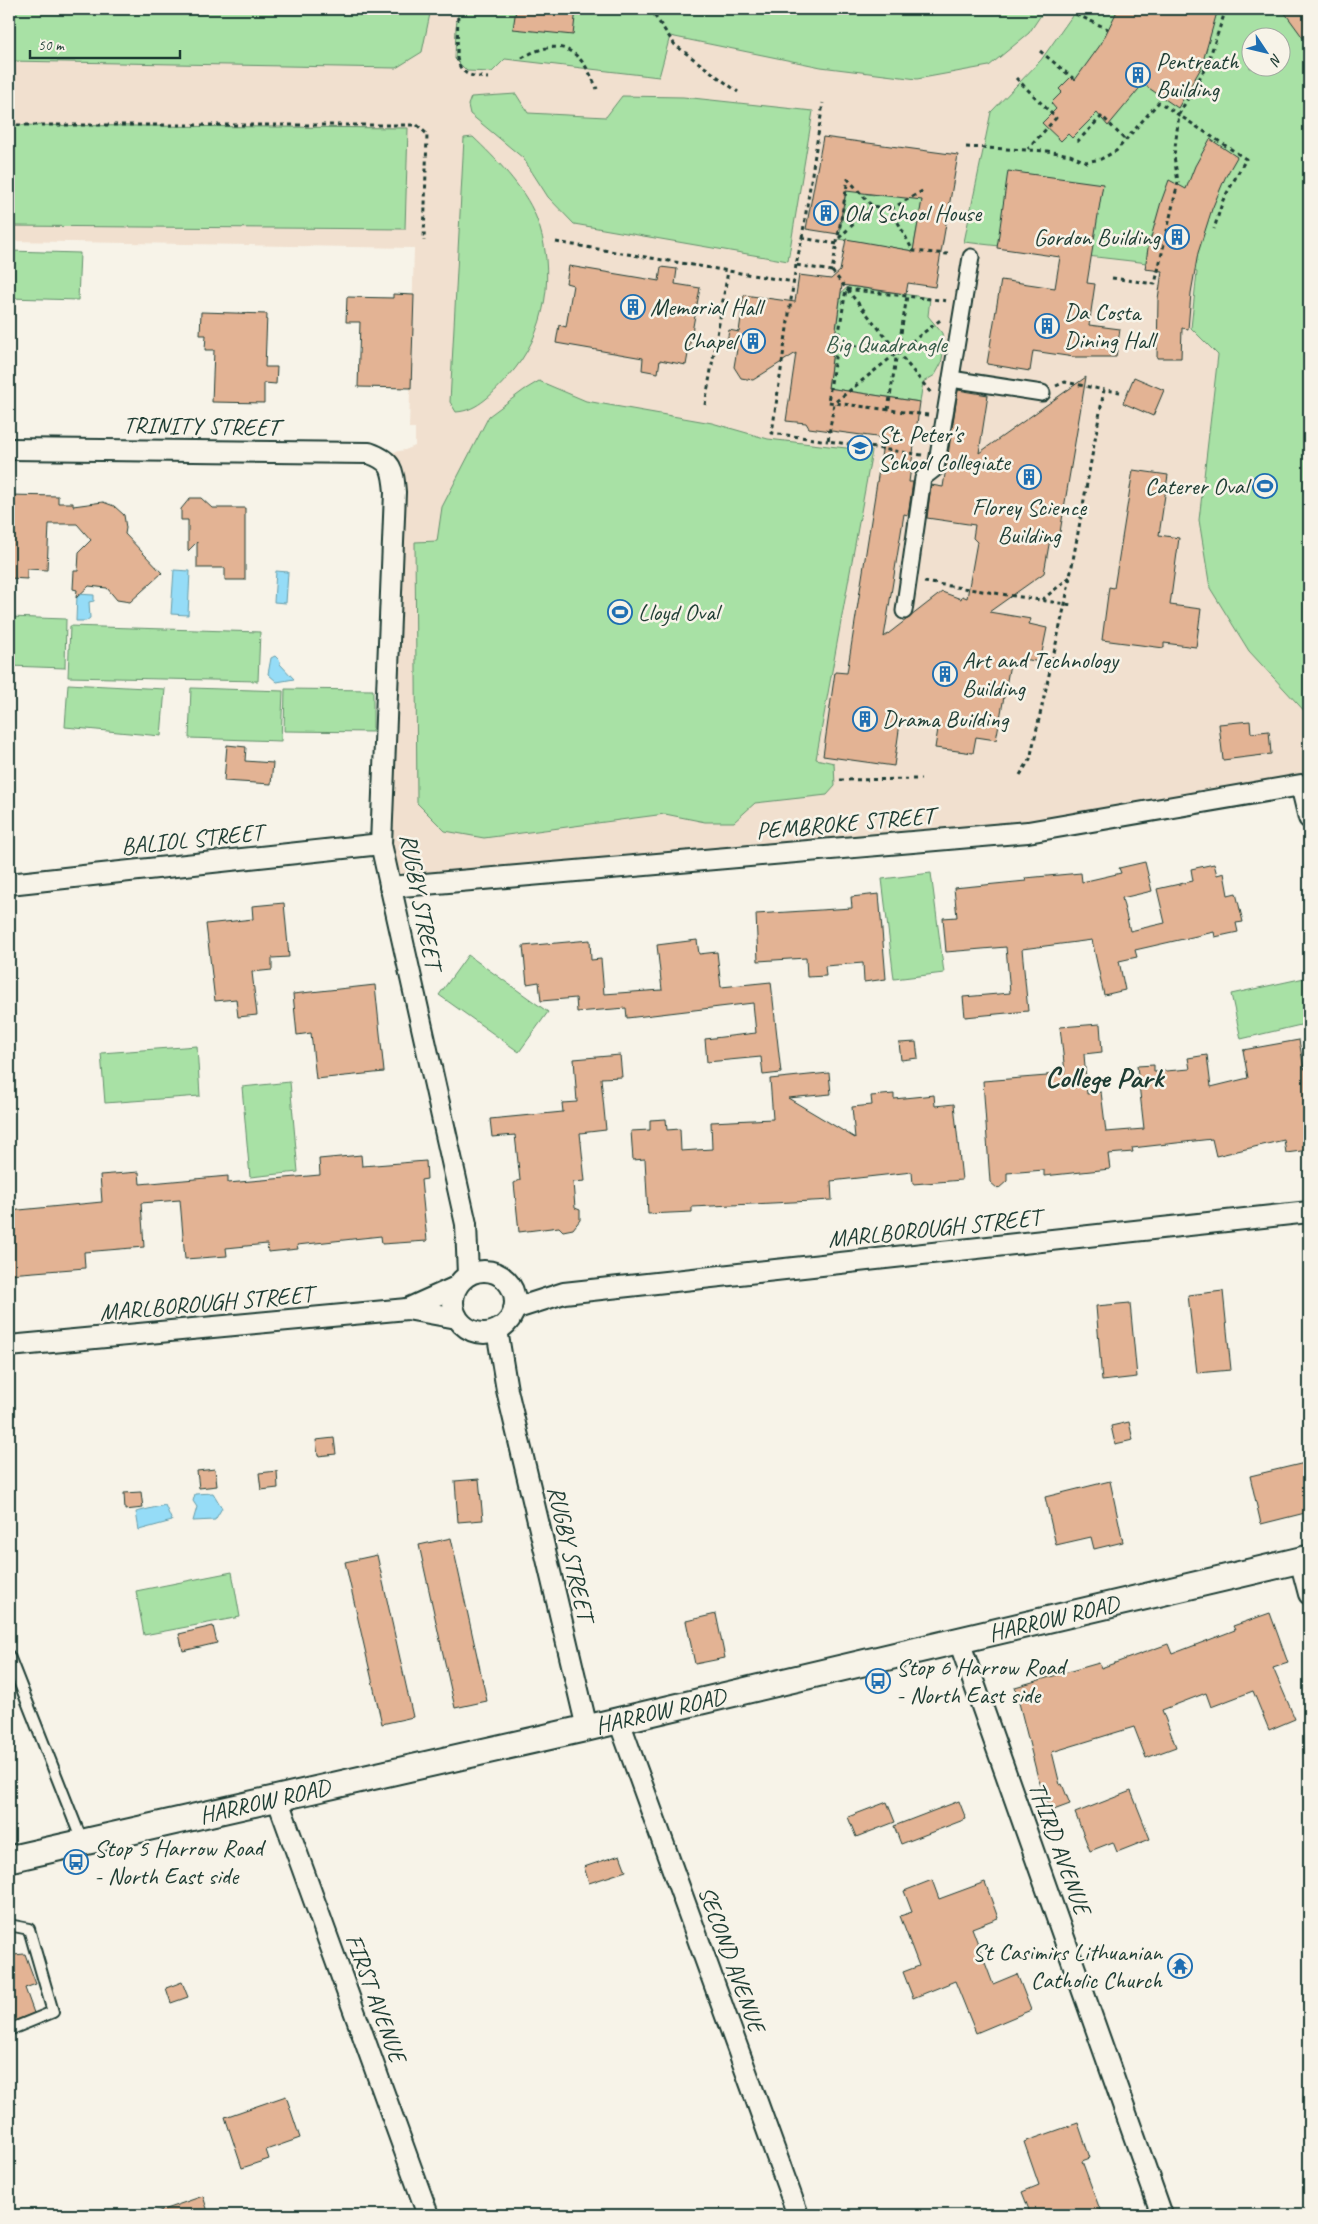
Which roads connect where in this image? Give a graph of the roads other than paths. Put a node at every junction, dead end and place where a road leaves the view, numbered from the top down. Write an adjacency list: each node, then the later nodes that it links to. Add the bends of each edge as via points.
1 (971, 257): 2 (street)
2 (951, 379): 3 (street); 6 (street, via 936,468 923,478)
3 (1042, 394)
4 (9, 449): 5 (street, TRINITY STREET, via 369,453)
5 (388, 464): 9 (street, RUGBY STREET, via 394,475 395,492)
6 (904, 611)
7 (1305, 785): 8 (street); 11 (street, PEMBROKE STREET, via 1028,832)
8 (1309, 818)
9 (381, 844): 10 (street, BALIOL STREET); 11 (street, RUGBY STREET)
10 (9, 884)
11 (390, 887): 13 (street, RUGBY STREET, via 466,1224)
12 (1309, 1212): 15 (street, MARLBOROUGH STREET)
13 (471, 1278): 14 (street, via 506,1280); 16 (street, MARLBOROUGH STREET); 18 (street, via 453,1298)
14 (512, 1288): 15 (street, MARLBOROUGH STREET); 17 (street)
15 (564, 1293): 17 (street, MARLBOROUGH STREET)
16 (407, 1309): 18 (street, MARLBOROUGH STREET); 20 (street, MARLBOROUGH STREET)
17 (514, 1309): 19 (street, via 505,1324)
18 (457, 1318): 19 (street, via 465,1327)
19 (488, 1331): 26 (street, RUGBY STREET, via 507,1390)
20 (9, 1346)
21 (1305, 1559): 22 (street); 23 (street, HARROW ROAD)
22 (1309, 1594)
23 (959, 1641): 25 (street, HARROW ROAD); 34 (street, THIRD AVENUE)
24 (9, 1656): 28 (lane)
25 (619, 1721): 26 (street, HARROW ROAD); 33 (street, SECOND AVENUE)
26 (587, 1728): 27 (street, HARROW ROAD)
27 (277, 1798): 28 (street, HARROW ROAD); 32 (street, FIRST AVENUE)
28 (82, 1842): 29 (street, HARROW ROAD)
29 (9, 1859)
30 (9, 1925): 31 (lane, via 30,1930 53,2012)
31 (9, 2030)
32 (428, 2215)
33 (798, 2215)
34 (1162, 2215)

